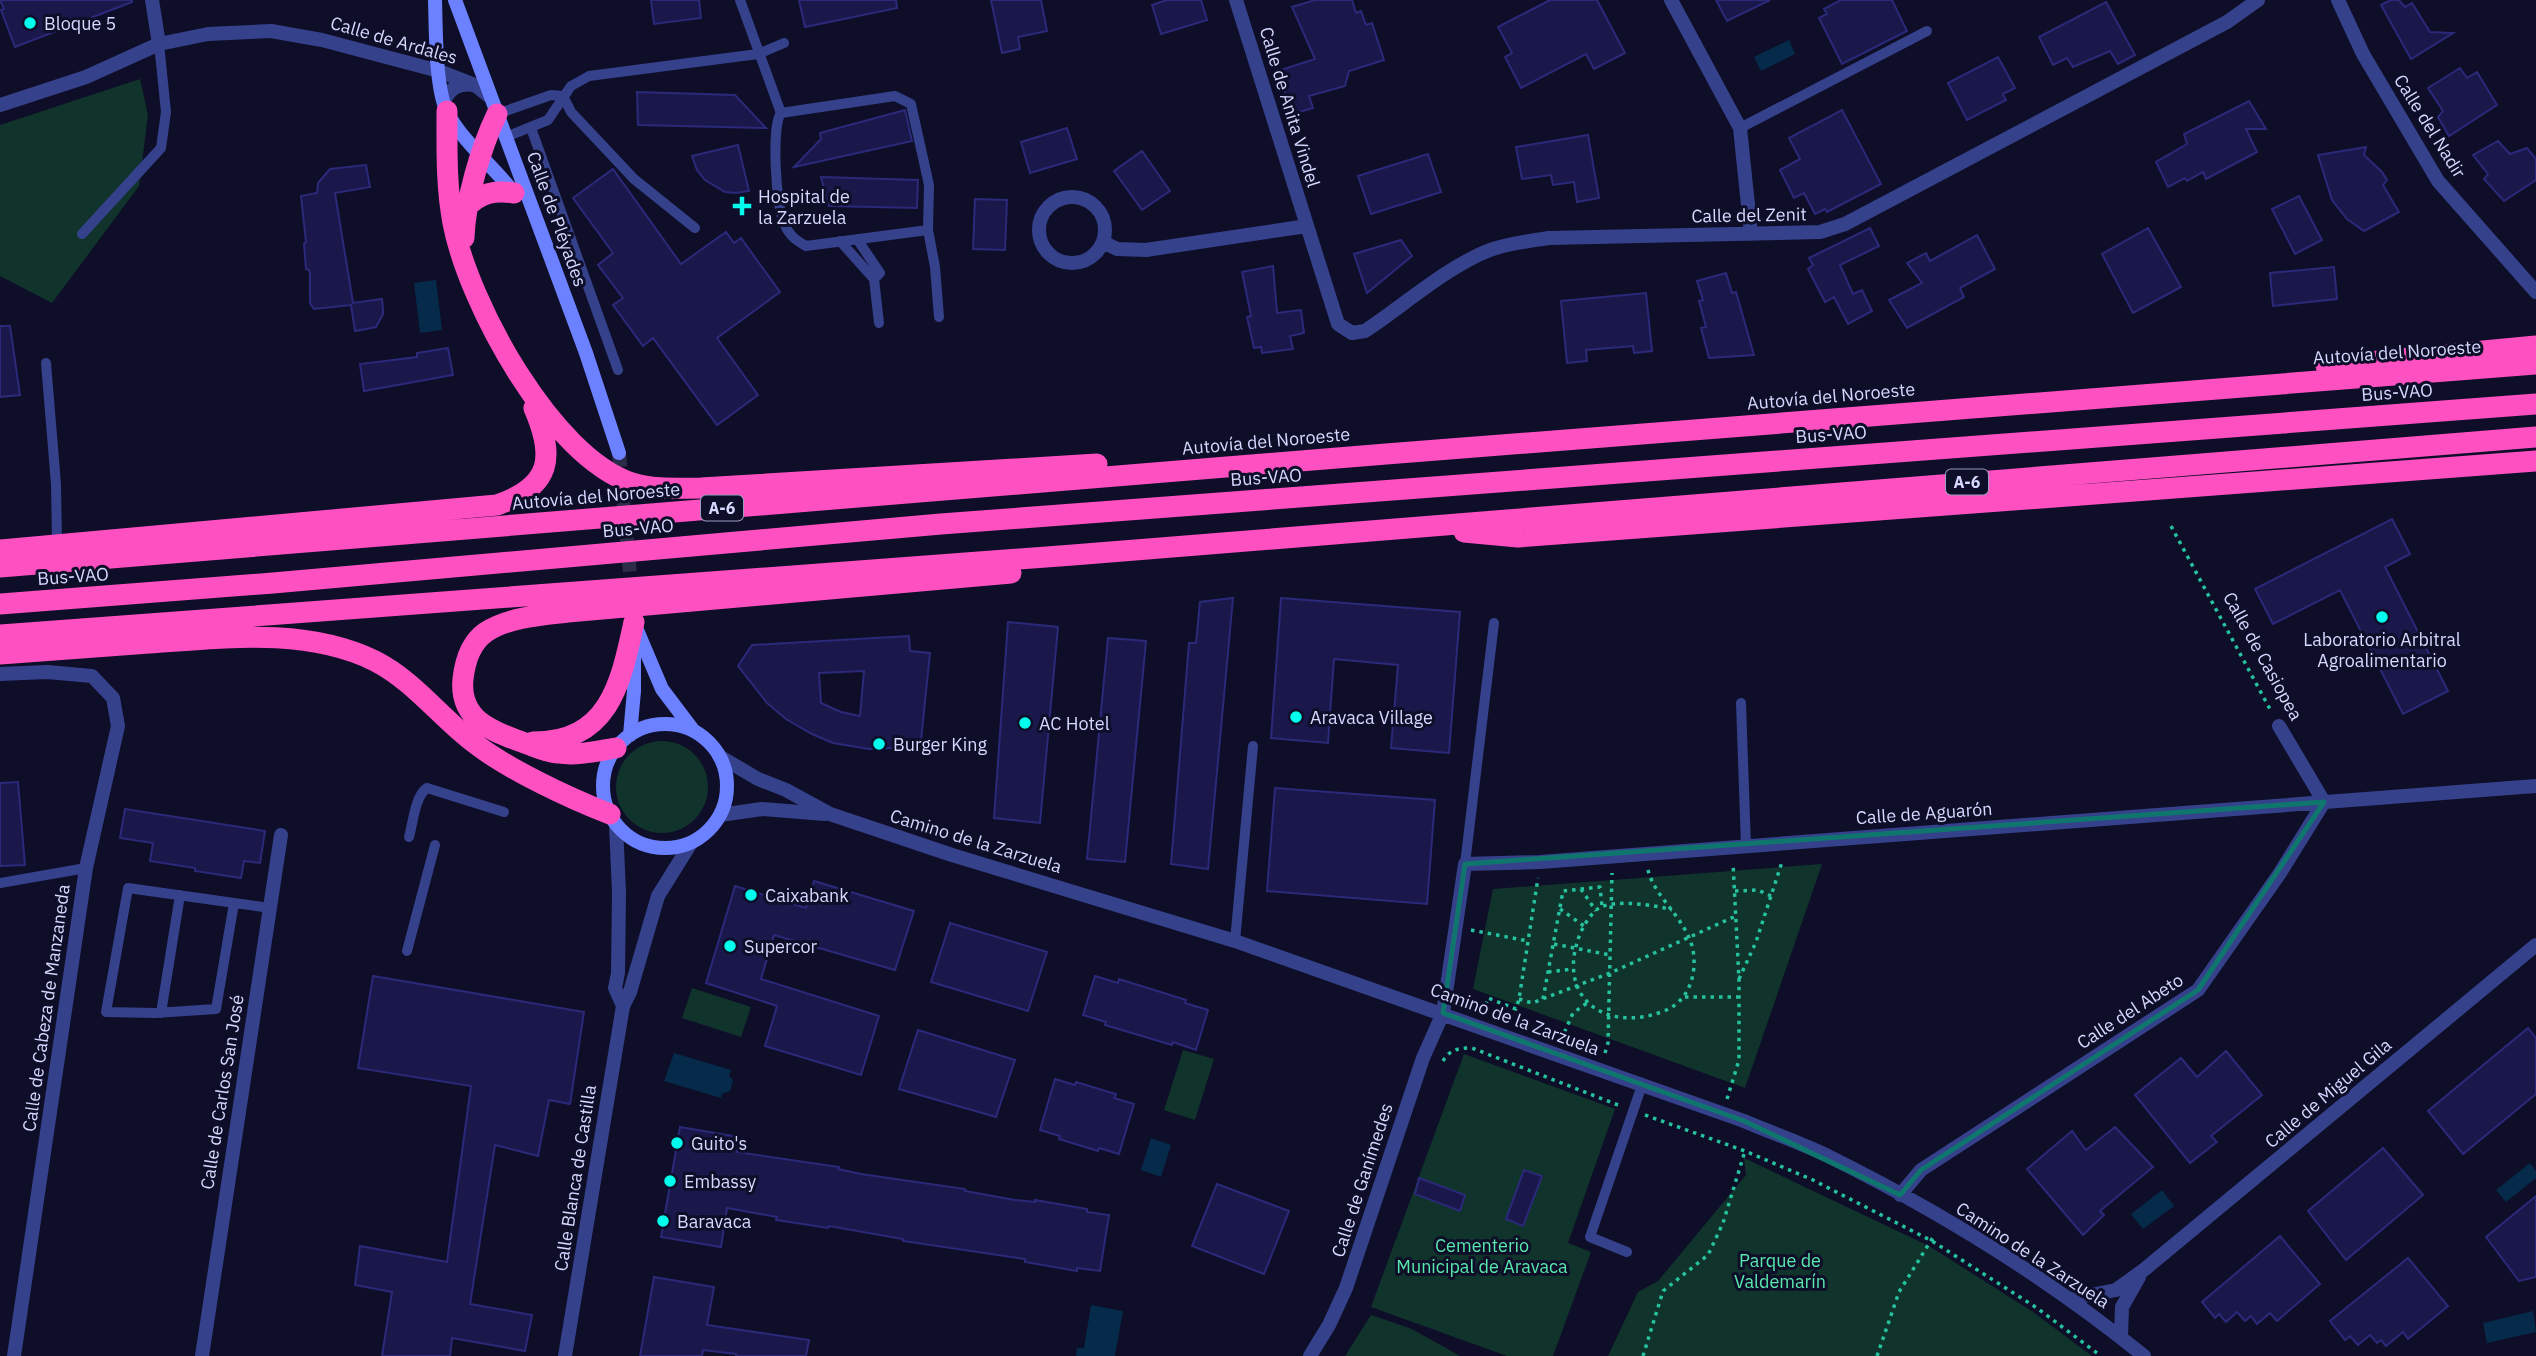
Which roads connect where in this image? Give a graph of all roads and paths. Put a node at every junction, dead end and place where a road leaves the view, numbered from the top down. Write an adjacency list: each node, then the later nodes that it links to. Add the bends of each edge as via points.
1 (152, 0): 11 (street)
2 (435, 0): 13 (main road)
3 (454, 0): 18 (main road, Calle de Pléyades)
4 (740, 0): 12 (lane)
5 (1237, 0): 26 (street, Calle de Anita Vindel)
6 (1671, 0): 21 (street)
7 (2258, 0): 30 (street, Calle del Zenit, via 2227,22 1845,225 1820,232)
8 (2338, 0): 37 (street, Calle del Nadir, via 2438,181)
9 (1927, 31): 21 (lane)
10 (784, 43): 12 (lane)
11 (159, 44): 13 (street, Calle de Ardales, via 208,34 271,31); 16 (street, Calle de Ardales, via 86,77); 29 (lane, via 166,112 161,148)
12 (758, 54): 15 (lane, via 589,76); 19 (lane)
13 (439, 71): 14 (street, Calle de Ardales); 17 (main road)
14 (475, 85): 17 (street, via 454,88); 18 (street, Calle de Ardales)
15 (563, 96): 18 (lane); 20 (lane, via 548,120); 27 (lane, via 571,112 634,179)
16 (0, 104)
17 (445, 106): 23 (main road, via 456,127); 35 (highway, via 448,185)
18 (493, 106): 22 (main road, Calle de Pléyades); 23 (highway)
19 (781, 113): 28 (lane, via 895,96 911,104 929,186); 33 (lane, via 774,147 782,220 792,237 806,246)
20 (531, 128): 22 (lane); 44 (lane)
21 (1740, 128): 30 (street)
22 (506, 137): 32 (main road, Calle de Pléyades)
23 (482, 156): 24 (main road); 25 (highway)
24 (514, 193): 25 (highway, via 483,194); 32 (main road)
25 (466, 208): 35 (highway)
26 (1307, 226): 34 (street, via 1146,250 1117,249); 40 (street, Calle de Anita Vindel)
27 (695, 228)
28 (928, 230): 31 (lane); 38 (lane)
29 (82, 234)
30 (1751, 234): 40 (street, Calle del Zenit, via 1549,238 1518,243 1489,250 1463,264 1365,331 1352,333)
31 (857, 239): 33 (lane); 36 (lane, via 880,273)
32 (544, 240): 49 (main road, Calle de Pléyades)
33 (840, 241): 36 (lane)
34 (1102, 242): 34 (street, via 1104,221 1083,199 1062,198 1040,221 1042,243 1056,259 1078,262 1097,251)
35 (465, 268): 45 (highway)
36 (874, 279): 39 (lane)
37 (2536, 292)
38 (939, 317)
39 (879, 323)
40 (1338, 324)
41 (2536, 346): 46 (highway, via 2287,370)
42 (46, 363): 54 (lane, via 57,484)
43 (2536, 364): 46 (highway, Autovía del Noroeste / A-6)
44 (618, 370)
45 (521, 377): 50 (highway, via 561,432 592,461 616,477 655,488 1047,466); 54 (highway, via 548,448 537,480 514,499 497,505)
46 (2253, 385): 50 (highway, Autovía del Noroeste / A-6)
47 (2536, 404): 58 (highway, Bus-VAO, via 941,524)
48 (2536, 437): 53 (highway, A-6)
49 (620, 453)
50 (1386, 454): 57 (highway, Autovía del Noroeste / A-6)
51 (2536, 461): 53 (highway, via 1518,537)
52 (2171, 526): 65 (path, Calle de Casiopea)
53 (1399, 527): 56 (highway, A-6)
54 (57, 543): 55 (highway)
55 (0, 550)
56 (1073, 555): 61 (highway, A-6); 67 (highway, via 1013,573 568,612 505,624 476,642 467,655 463,683 470,712 479,722)
57 (0, 566)
58 (0, 604)
59 (634, 622): 66 (main road, via 662,689); 67 (highway, via 621,680 604,710 561,739); 68 (main road, via 634,691)
60 (1494, 623): 86 (lane)
61 (0, 635)
62 (0, 654): 76 (highway, via 244,638 335,645 399,676 496,758)
63 (0, 674): 87 (street, Calle de Cabeza de Manzaneda, via 92,676 113,698 118,726)
64 (1741, 703): 82 (lane)
65 (2279, 726): 72 (street, Calle de Casiopea)
66 (694, 732): 68 (main road, via 662,725 645,728); 70 (main road)
67 (520, 742): 68 (highway, via 559,753)
68 (623, 742): 76 (main road, via 609,760 603,787)
69 (1253, 746): 104 (lane)
70 (719, 756): 74 (street, Camino de la Zarzuela); 75 (main road, via 727,779)
71 (2536, 786): 72 (street, Calle de Aguarón)
72 (2324, 802): 80 (street, Calle de Aguarón); 133 (street, Calle del Abeto, via 2198,990 1921,1170)
73 (504, 812): 78 (lane, via 427,788 422,790)
74 (830, 814): 75 (street, Camino de la Zarzuela, via 762,809); 104 (street, Camino de la Zarzuela)
75 (720, 815): 79 (main road)
76 (613, 819): 79 (main road, via 643,844 675,848); 121 (street, Calle Blanca de Castilla, via 619,893 615,988)
77 (281, 835): 96 (street, Calle de Carlos San José)
78 (409, 837)
79 (691, 843): 121 (street, Calle Blanca de Castilla, via 658,896)
80 (1788, 843): 82 (street, Calle de Aguarón); 92 (path)
81 (435, 845): 109 (lane)
82 (1739, 847): 83 (street, Calle de Aguarón); 90 (path)
83 (1646, 854): 84 (street, Calle de Aguarón); 98 (path, via 1649,875)
84 (1612, 856): 85 (street, Calle de Aguarón); 95 (path)
85 (1540, 862): 86 (street, Calle de Aguarón); 105 (path)
86 (1465, 864): 102 (street)
87 (86, 868): 88 (lane); 140 (street, Calle de Cabeza de Manzaneda)
88 (0, 883)
89 (1581, 889): 94 (path, via 1600,887); 97 (path, via 1563,891); 99 (path)
90 (1735, 891): 92 (path, via 1758,890); 100 (path)
91 (180, 895): 93 (lane); 122 (lane); 122 (lane, via 128,888 106,1012)
92 (1771, 896): 114 (path)
93 (234, 903): 96 (lane); 122 (lane, via 216,1009)
94 (1602, 906): 95 (path); 99 (path)
95 (1611, 906): 98 (path, via 1646,904); 110 (path)
96 (270, 908): 141 (street, Calle de Carlos San José)
97 (1560, 909): 101 (path); 106 (path)
98 (1672, 910): 103 (path)
99 (1595, 911): 101 (path)
100 (1737, 916): 103 (path); 114 (path)
101 (1584, 926): 108 (path)
102 (1456, 927): 105 (path); 123 (street)
103 (1690, 937): 113 (path); 116 (path, via 1695,959)
104 (1236, 940): 123 (street, Camino de la Zarzuela)
105 (1528, 941): 118 (path)
106 (1553, 944): 108 (path); 112 (path)
107 (2536, 946): 137 (street, Calle de Miguel Gila)
108 (1575, 948): 110 (path); 111 (path)
109 (408, 951)
110 (1610, 955): 113 (path)
111 (1573, 969): 112 (path); 115 (path)
112 (1548, 972): 119 (path)
113 (1610, 973): 115 (path); 124 (path)
114 (1739, 980): 117 (path)
115 (1578, 985): 119 (path); 120 (path)
116 (1685, 997): 117 (path); 124 (path, via 1648,1017)
117 (1739, 997): 131 (path, via 1739,1060)
118 (1519, 999): 119 (path, via 1532,1003); 125 (path, via 1516,1009 1488,998)
119 (1543, 999)
120 (1587, 1003): 124 (path); 126 (path, via 1573,1013)
121 (623, 1006): 142 (street, Calle Blanca de Castilla)
122 (161, 1013)
123 (1443, 1013): 125 (street, Camino de la Zarzuela); 143 (street, Calle de Ganímedes, via 1423,1058 1346,1288)
124 (1609, 1014): 128 (path, via 1608,1043)
125 (1479, 1027): 126 (street, Camino de la Zarzuela)
126 (1555, 1054): 128 (street, Camino de la Zarzuela)
127 (1441, 1064): 130 (path, via 1458,1048 1472,1048)
128 (1599, 1070): 129 (street, Camino de la Zarzuela)
129 (1643, 1085): 130 (lane); 131 (street, Camino de la Zarzuela)
130 (1634, 1111): 132 (path); 136 (lane, via 1590,1237)
131 (1722, 1114): 133 (street, Camino de la Zarzuela, via 1827,1156)
132 (1745, 1151): 135 (path, via 1813,1180); 144 (path, via 1708,1255 1663,1291)
133 (1900, 1195): 134 (street, Camino de la Zarzuela)
134 (1943, 1219): 135 (path); 138 (street, Camino de la Zarzuela)
135 (1931, 1241): 145 (path, via 1899,1292); 146 (path, via 2037,1308)
136 (1627, 1252)
137 (2145, 1269): 138 (street, Calle de Miguel Gila, via 2116,1290); 139 (street, Calle de Miguel Gila, via 2122,1307)
138 (2070, 1299): 139 (street, Camino de la Zarzuela)
139 (2121, 1338): 147 (street, Camino de la Zarzuela)
140 (14, 1356)
141 (202, 1356)
142 (565, 1356)
143 (1310, 1356)
144 (1643, 1356)
145 (1877, 1356)
146 (2101, 1356)
147 (2144, 1356)

